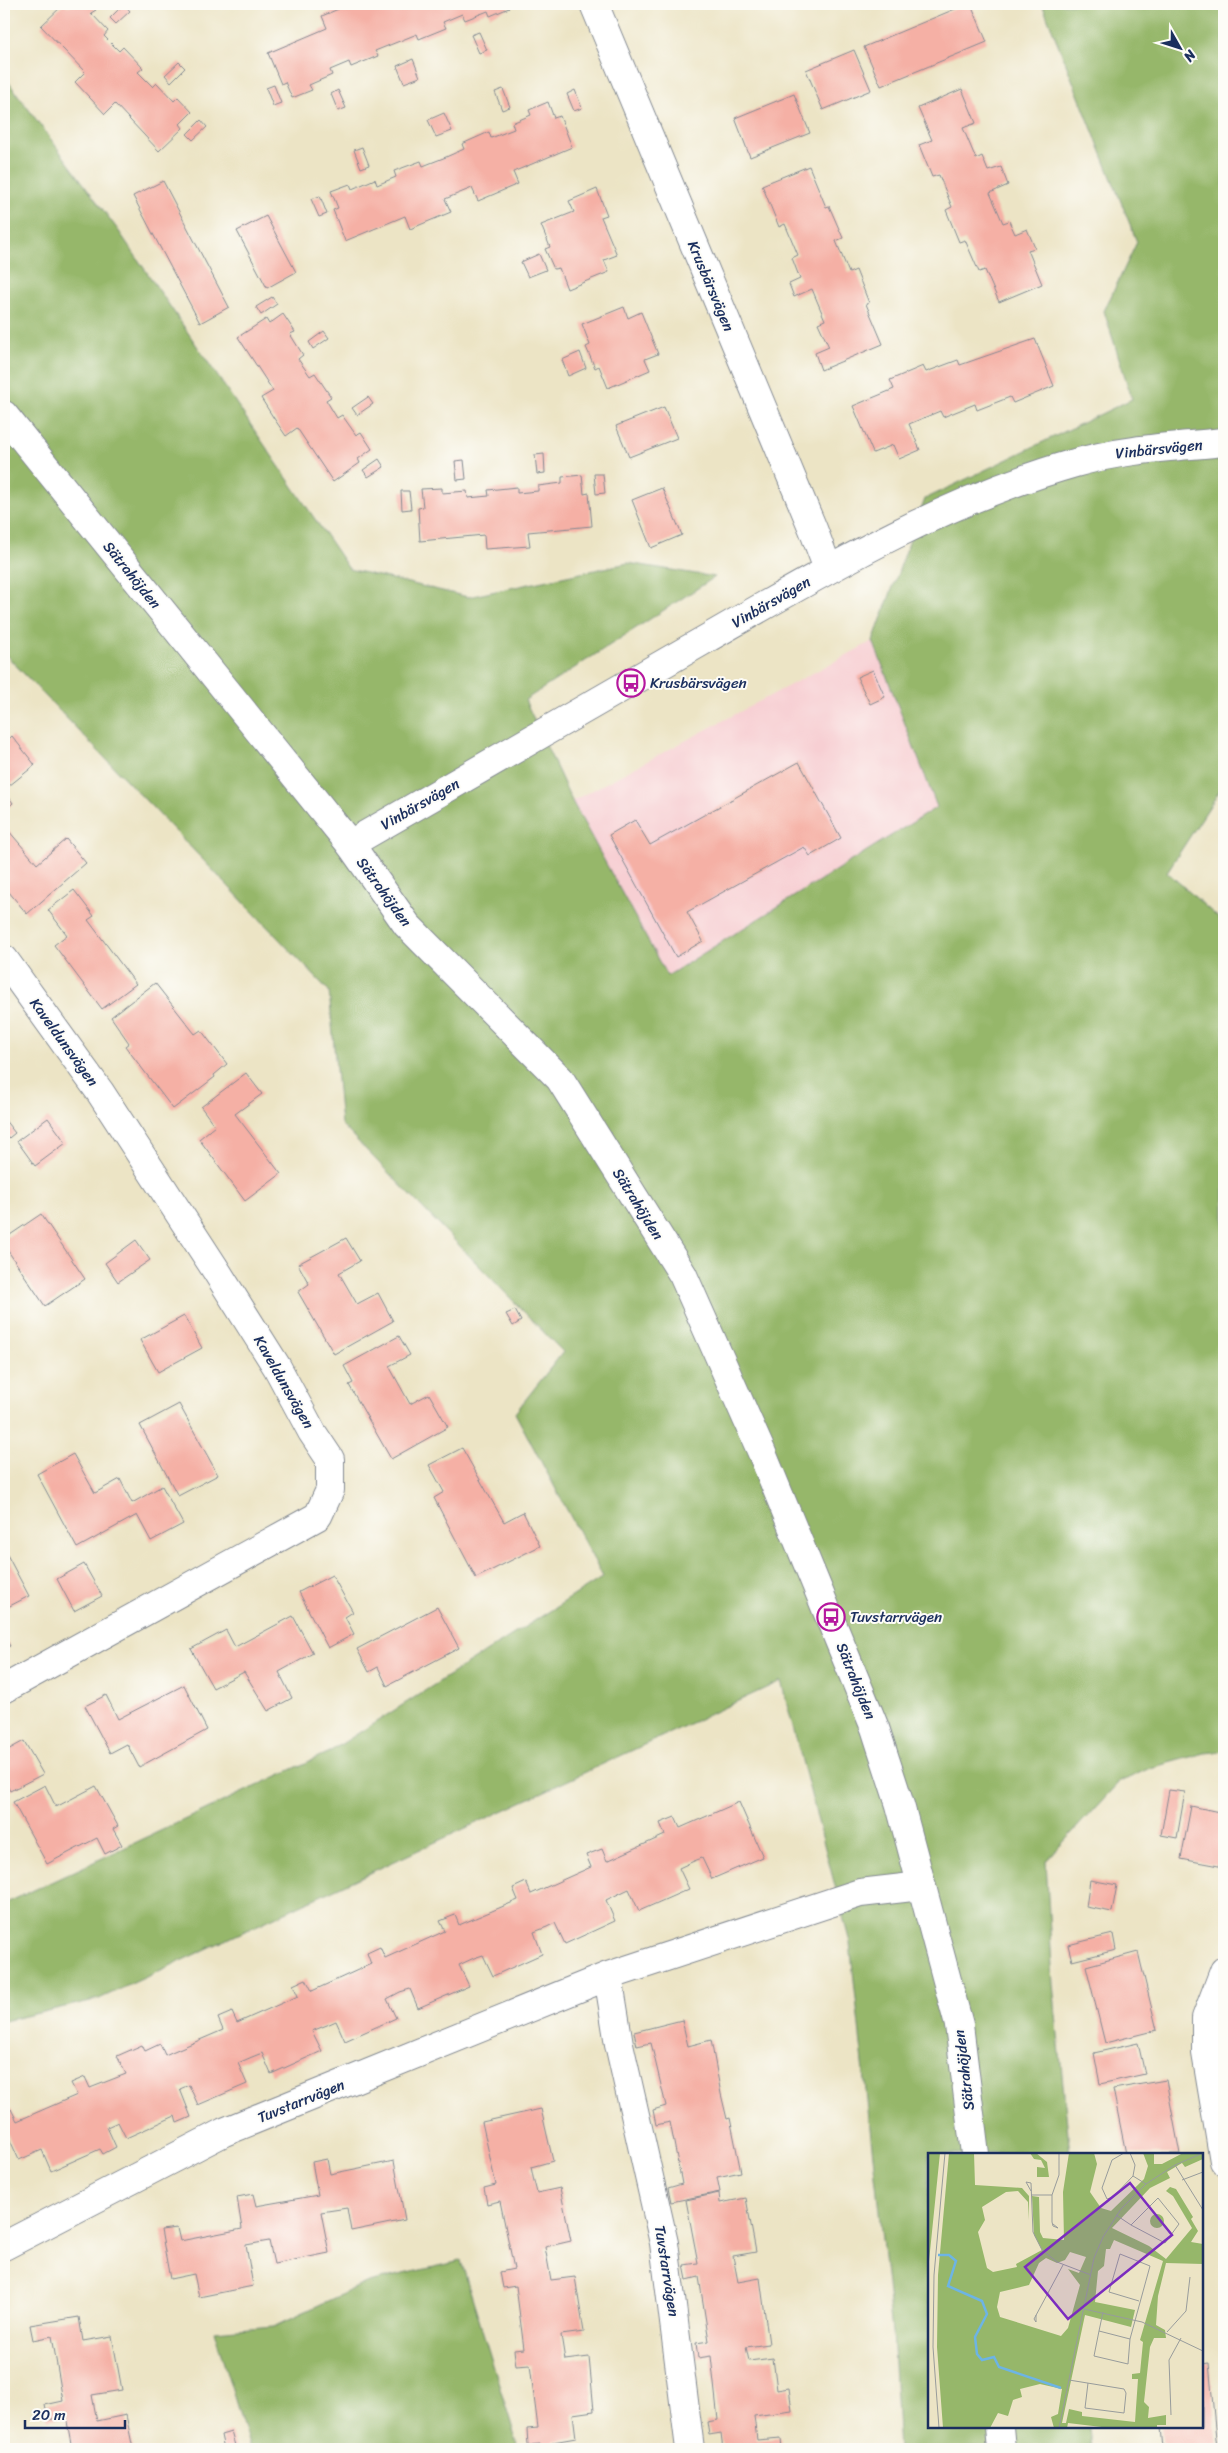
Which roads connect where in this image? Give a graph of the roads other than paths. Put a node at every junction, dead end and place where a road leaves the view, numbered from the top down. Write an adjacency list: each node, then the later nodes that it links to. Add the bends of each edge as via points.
1 (594, 4): 4 (street, Krusbärsvägen)
2 (4, 415): 5 (street, Sätrahöjden)
3 (1224, 442): 4 (street, Vinbärsvägen, via 1133,450 1076,462 944,512)
4 (828, 569): 5 (street, Vinbärsvägen)
5 (350, 844): 8 (street, Sätrahöjden, via 407,926 560,1079 683,1274 766,1462 875,1728)
6 (4, 959): 7 (street, Kaveldunsvägen, via 100,1092 277,1367 330,1459 330,1490 318,1516)
7 (4, 1689)
8 (921, 1886): 10 (street, Tuvstarrvägen, via 860,1893); 11 (street, Sätrahöjden, via 959,2025)
9 (1224, 1970): 12 (street, via 1206,2018 1206,2053)
10 (608, 1976): 13 (street, Tuvstarrvägen, via 224,2132); 15 (street, Tuvstarrvägen, via 619,2044 664,2243)
11 (974, 2153)
12 (1224, 2161)
13 (4, 2246)
14 (999, 2428): 16 (street)
15 (690, 2449)
16 (1001, 2449)

